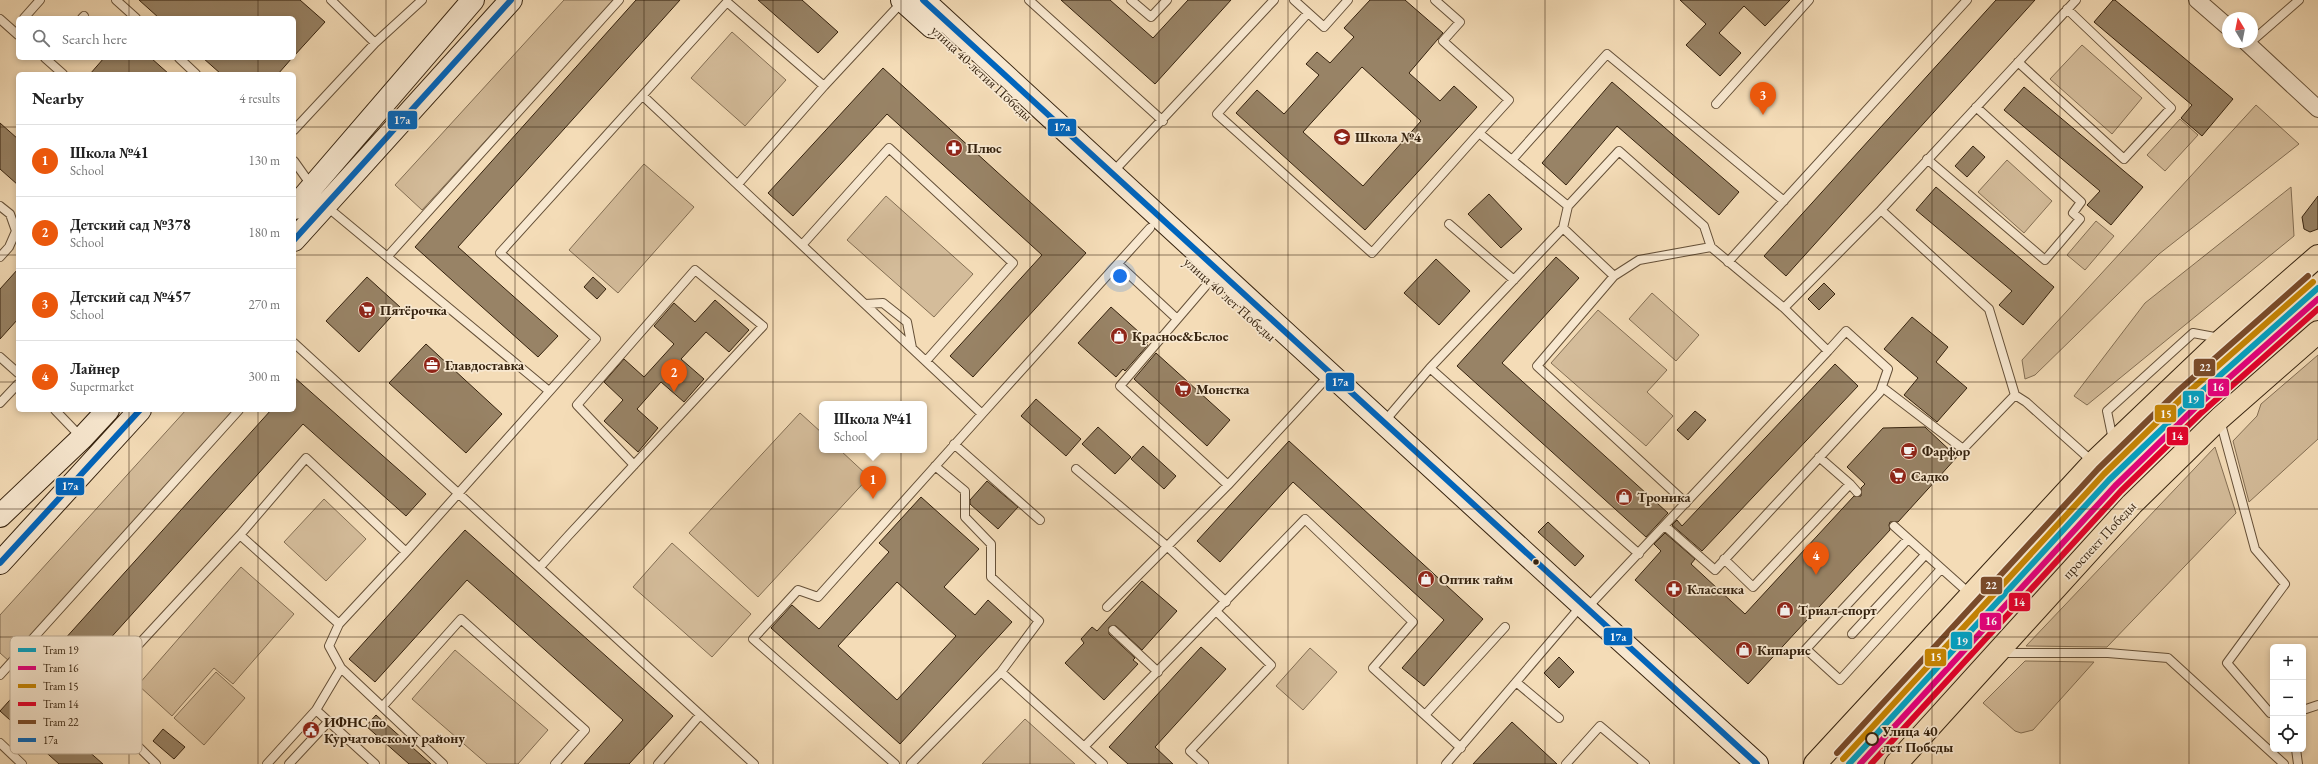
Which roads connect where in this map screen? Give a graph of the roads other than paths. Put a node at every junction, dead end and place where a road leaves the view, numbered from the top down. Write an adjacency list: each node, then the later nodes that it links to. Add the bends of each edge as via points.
1 (40, 0): 23 (lane)
2 (116, 0): 24 (lane)
3 (330, 0): 29 (lane)
4 (422, 0): 29 (lane)
5 (473, 0): 49 (street)
6 (511, 0): 53 (street)
7 (619, 0): 62 (lane)
8 (908, 0): 36 (lane); 47 (street, улица 40-летия Победы)
9 (1029, 0): 41 (lane)
10 (1131, 0): 11 (lane, via 1151,17)
11 (1167, 0)
12 (1274, 0): 41 (lane)
13 (1294, 0): 22 (lane)
14 (1348, 0): 22 (lane, via 1324,27)
15 (1435, 0): 43 (lane, via 1460,22 1443,41 1509,100)
16 (1809, 0): 38 (lane)
17 (1967, 0): 50 (lane)
18 (2076, 0): 21 (lane)
19 (2198, 0): 26 (street)
20 (2299, 0): 28 (lane)
21 (2067, 9): 33 (lane); 33 (lane, via 2171,108 2124,159)
22 (1308, 13): 43 (lane, via 1217,114 1372,253)
23 (26, 16)
24 (134, 16)
25 (0, 20): 27 (lane)
26 (2222, 21)
27 (16, 30)
28 (2258, 34)
29 (375, 43): 42 (lane)
30 (2255, 48): 40 (street)
31 (48, 60): 34 (lane)
32 (181, 60): 35 (lane)
33 (2018, 62): 39 (lane)
34 (62, 72)
35 (194, 72)
36 (824, 86): 37 (lane, via 727,2); 48 (lane)
37 (643, 96): 48 (lane); 84 (lane, via 500,253 596,339)
38 (1716, 104)
39 (1976, 106): 44 (lane); 44 (lane, via 2081,202 2074,213 2080,219 2045,260)
40 (2317, 107)
41 (1163, 120): 47 (lane)
42 (296, 128)
43 (1479, 133): 45 (lane)
44 (1927, 159): 55 (lane)
45 (1512, 160): 50 (lane, via 1607,54); 54 (lane)
46 (296, 164): 49 (lane)
47 (1107, 178): 57 (street, улица 40-летия Победы); 81 (street, улица 40-летия Победы)
48 (738, 184): 60 (lane)
49 (312, 187): 52 (street)
50 (1784, 201): 65 (lane)
51 (0, 206): 64 (lane, via 10,214 16,231 9,247)
52 (296, 206)
53 (325, 206): 59 (street); 62 (lane)
54 (1568, 206): 58 (lane); 61 (lane, via 1619,151 1704,226)
55 (1881, 210): 71 (lane); 85 (lane, via 1988,309)
56 (1449, 224): 68 (lane)
57 (1150, 228): 66 (lane); 69 (street, улица 40 лет Победы)
58 (1563, 228): 67 (lane); 68 (lane)
59 (296, 238)
60 (802, 245): 70 (lane); 78 (lane, via 889,148 1008,258 1013,263)
61 (1711, 247): 65 (lane); 67 (lane, via 1639,260)
62 (388, 256): 84 (lane)
63 (2318, 256): 97 (main road, via 2222,339)
64 (0, 257)
65 (1728, 262): 71 (lane)
66 (1118, 264): 72 (lane); 91 (lane)
67 (1614, 276): 105 (lane, via 1536,366)
68 (1514, 280): 79 (lane)
69 (1210, 281): 72 (lane); 81 (street, улица 40 лет Победы)
70 (865, 304): 75 (lane); 75 (lane, via 883,303 907,322)
71 (1784, 308): 76 (lane)
72 (1176, 318): 101 (lane, via 1120,386)
73 (2318, 332): 92 (main road, проспект Победы)
74 (296, 347): 104 (lane)
75 (912, 348): 78 (lane)
76 (1828, 351): 83 (lane, via 1846,331 1888,369); 105 (lane)
77 (0, 357): 80 (lane)
78 (926, 361): 91 (lane)
79 (1430, 368): 93 (lane); 114 (lane)
80 (16, 371)
81 (1326, 378): 93 (street, улица 40-летия Победы); 101 (lane); 123 (street, улица 40 лет Победы)
82 (16, 386): 86 (lane)
83 (1882, 387): 85 (lane, via 1963,450); 96 (lane)
84 (549, 391): 104 (lane)
85 (2015, 396): 97 (lane)
86 (0, 403)
87 (57, 412): 94 (lane)
88 (106, 412): 94 (street)
89 (138, 412): 117 (street)
90 (237, 412): 129 (lane)
91 (982, 414): 95 (lane)
92 (2220, 418): 131 (main road, проспект Победы, via 2132,504); 142 (lane, via 2255,549 2286,584 2227,663)
93 (1383, 423): 123 (street, улица 40-летия Победы)
94 (82, 438): 106 (street)
95 (954, 444): 99 (lane); 107 (lane)
96 (1820, 457): 102 (lane); 116 (lane)
97 (2094, 463): 120 (main road)
98 (634, 465): 98 (lane, via 577,405 695,270 764,326); 118 (lane)
99 (935, 466): 134 (lane, via 965,491 965,517 991,544 991,577 1039,621); 163 (lane, via 818,597 798,590 753,639)
100 (1076, 469): 112 (lane)
101 (1228, 484): 112 (lane)
102 (1850, 484): 103 (lane); 116 (lane, via 1753,587)
103 (1858, 492)
104 (459, 493): 113 (lane); 118 (lane)
105 (1686, 503): 108 (lane)
106 (0, 516)
107 (1040, 520)
108 (1665, 526): 114 (lane); 116 (lane, via 1715,570)
109 (1894, 526): 111 (lane)
110 (240, 535): 113 (lane, via 306,458); 125 (lane); 130 (lane)
111 (1908, 539): 115 (lane); 119 (lane, via 1806,650 1840,680)
112 (1168, 547): 121 (lane); 122 (lane)
113 (406, 552): 125 (lane)
114 (1638, 554): 123 (lane)
115 (1925, 555): 119 (lane); 128 (lane)
116 (1724, 559)
117 (0, 563)
118 (540, 567): 143 (lane)
119 (1942, 569): 120 (lane)
120 (1972, 596): 172 (main road)
121 (1226, 602): 124 (lane); 144 (lane, via 1304,519 1413,622 1373,668)
122 (1108, 607)
123 (1580, 611): 137 (lane); 170 (street, улица 40-летия Победы); 171 (street, улица 40-летия Победы)
124 (1217, 612): 135 (lane); 166 (lane, via 1271,665 1190,751)
125 (339, 624): 133 (lane, via 329,646)
126 (1505, 627): 144 (lane)
127 (1113, 630): 135 (lane)
128 (1852, 634)
129 (35, 636)
130 (142, 641)
131 (1995, 653): 173 (main road, проспект Победы); 174 (lane, via 2108,653 2168,658)
132 (10, 664): 136 (lane)
133 (341, 668): 139 (lane); 141 (lane)
134 (1001, 672): 148 (lane); 164 (lane)
135 (1158, 672): 148 (lane)
136 (0, 675)
137 (1516, 682): 145 (lane); 149 (lane)
138 (2318, 704): 140 (lane)
139 (383, 706): 159 (lane); 160 (lane, via 461,619 585,730)
140 (2306, 709)
141 (316, 710): 146 (lane); 156 (lane)
142 (2270, 712)
143 (700, 715): 161 (lane); 162 (lane)
144 (1425, 715): 149 (lane)
145 (1559, 718)
146 (329, 721): 157 (lane); 158 (lane)
147 (0, 743): 152 (lane)
148 (1084, 747): 165 (lane)
149 (1461, 748): 167 (lane)
150 (142, 750): 155 (lane)
151 (2296, 752): 175 (lane)
152 (10, 753)
153 (12, 754): 154 (lane)
154 (22, 764)
155 (156, 764)
156 (267, 764)
157 (289, 764)
158 (375, 764)
159 (443, 764)
160 (555, 764)
161 (658, 764)
162 (754, 764)
163 (895, 764)
164 (911, 764)
165 (1103, 764)
166 (1204, 764)
167 (1446, 764)
168 (1566, 764): 169 (lane, via 1600,726)
169 (1645, 764)
170 (1736, 764)
171 (1757, 764)
172 (1815, 764)
173 (1896, 764)
174 (2284, 764)
175 (2298, 764)

